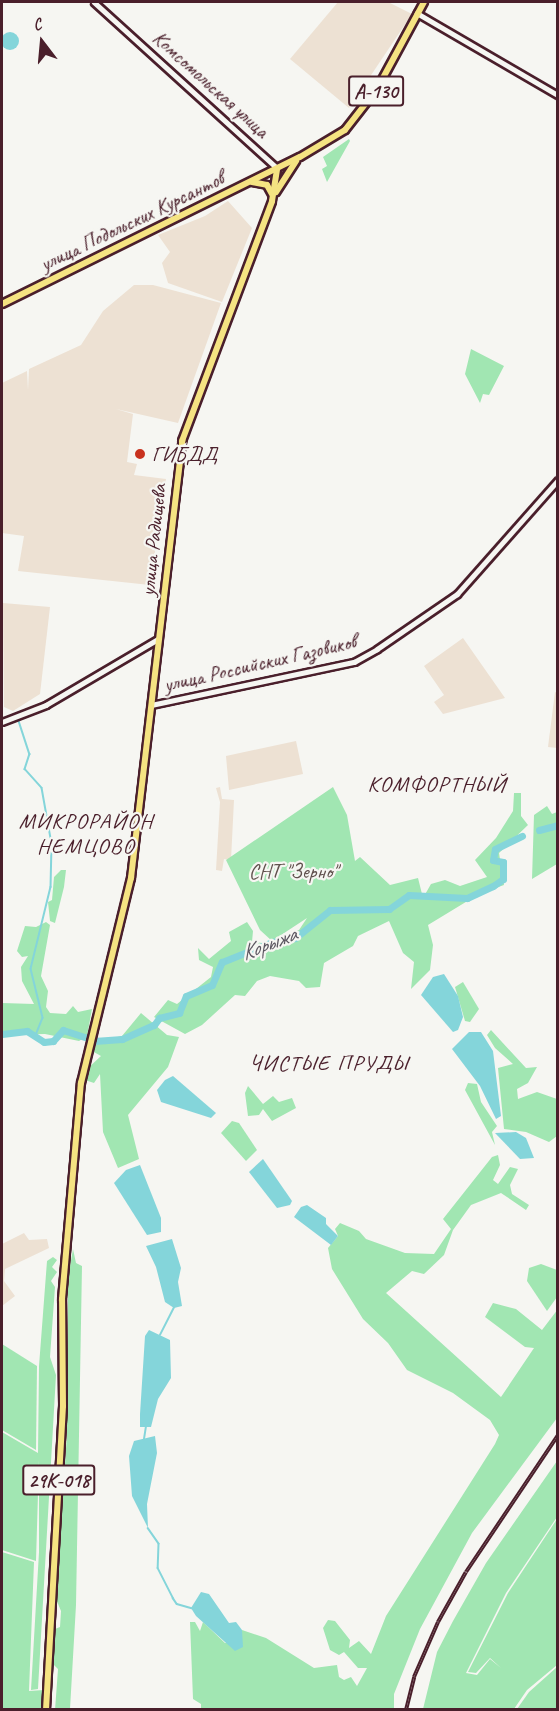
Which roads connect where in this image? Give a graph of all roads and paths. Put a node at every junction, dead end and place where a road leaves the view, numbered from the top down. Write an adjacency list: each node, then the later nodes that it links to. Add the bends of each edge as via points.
1 (94, 2): 6 (street, Комсомольская улица)
2 (424, 2): 3 (main road, А-130)
3 (417, 13): 4 (street); 5 (main road, А-130, via 364,109 345,130)
4 (558, 95)
5 (300, 157): 6 (main road, А-130); 8 (main road, via 284,175)
6 (277, 168): 7 (main road, улица Подольских Курсантов / А-130); 8 (main road, улица Радищева)
7 (245, 184): 8 (main road, via 267,185); 9 (main road, улица Подольских Курсантов / А-130)
8 (272, 201): 11 (main road, улица Радищева, via 182,441)
9 (2, 304)
10 (558, 480): 12 (main road, улица Российских Газовиков, via 457,594 354,662)
11 (159, 639): 12 (main road, улица Радищева); 13 (street, via 46,705)
12 (151, 705): 14 (main road, улица Радищева / 29К-018, via 127,900 81,1083 62,1299 63,1406)
13 (2, 722)
14 (46, 1710)

